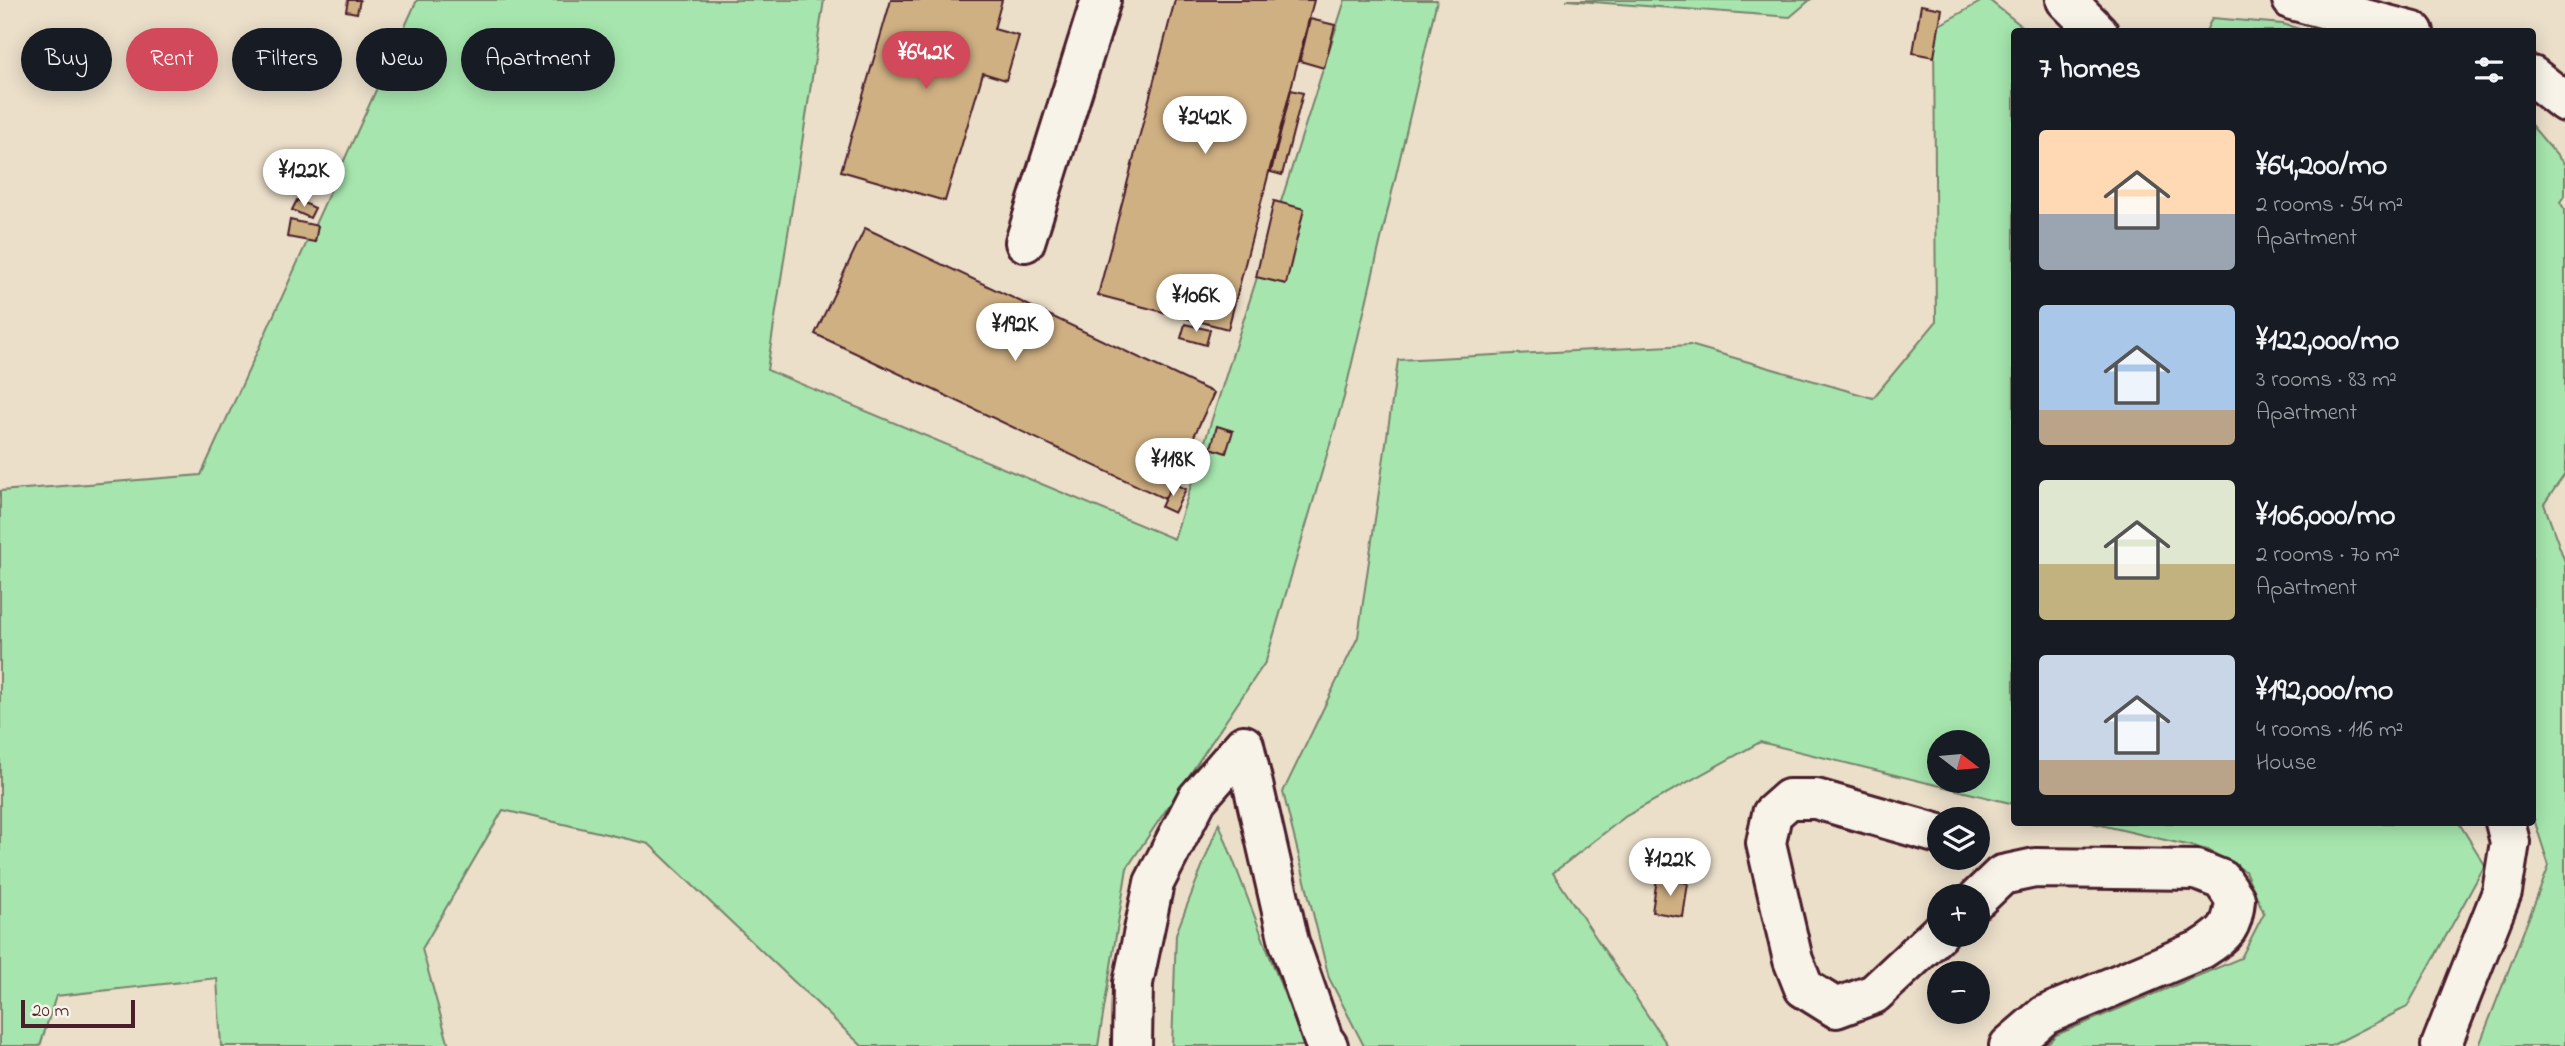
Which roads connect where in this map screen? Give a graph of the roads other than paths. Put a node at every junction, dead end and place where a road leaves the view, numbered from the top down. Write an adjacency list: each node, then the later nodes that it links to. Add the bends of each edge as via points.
1 (1101, 0): 8 (lane)
2 (2066, 0): 4 (lane)
3 (2292, 0): 5 (lane)
4 (2094, 28)
5 (2399, 28)
6 (2536, 79): 7 (lane)
7 (2565, 102)
8 (1025, 242)
9 (2506, 826): 16 (lane, via 2510,842 2502,892)
10 (1927, 831): 12 (lane, via 1816,799 1789,799 1772,814 1766,842 1793,960 1804,988 1836,1008 1874,994)
11 (1986, 876): 15 (lane, via 2035,868 2197,870 2222,880 2235,899 2233,920 2212,943 2045,1015)
12 (1927, 944)
13 (1132, 1046): 14 (lane, via 1133,983 1154,884 1197,799 1244,745 1289,942)
14 (1328, 1046)
15 (2009, 1046)
16 (2441, 1046)

